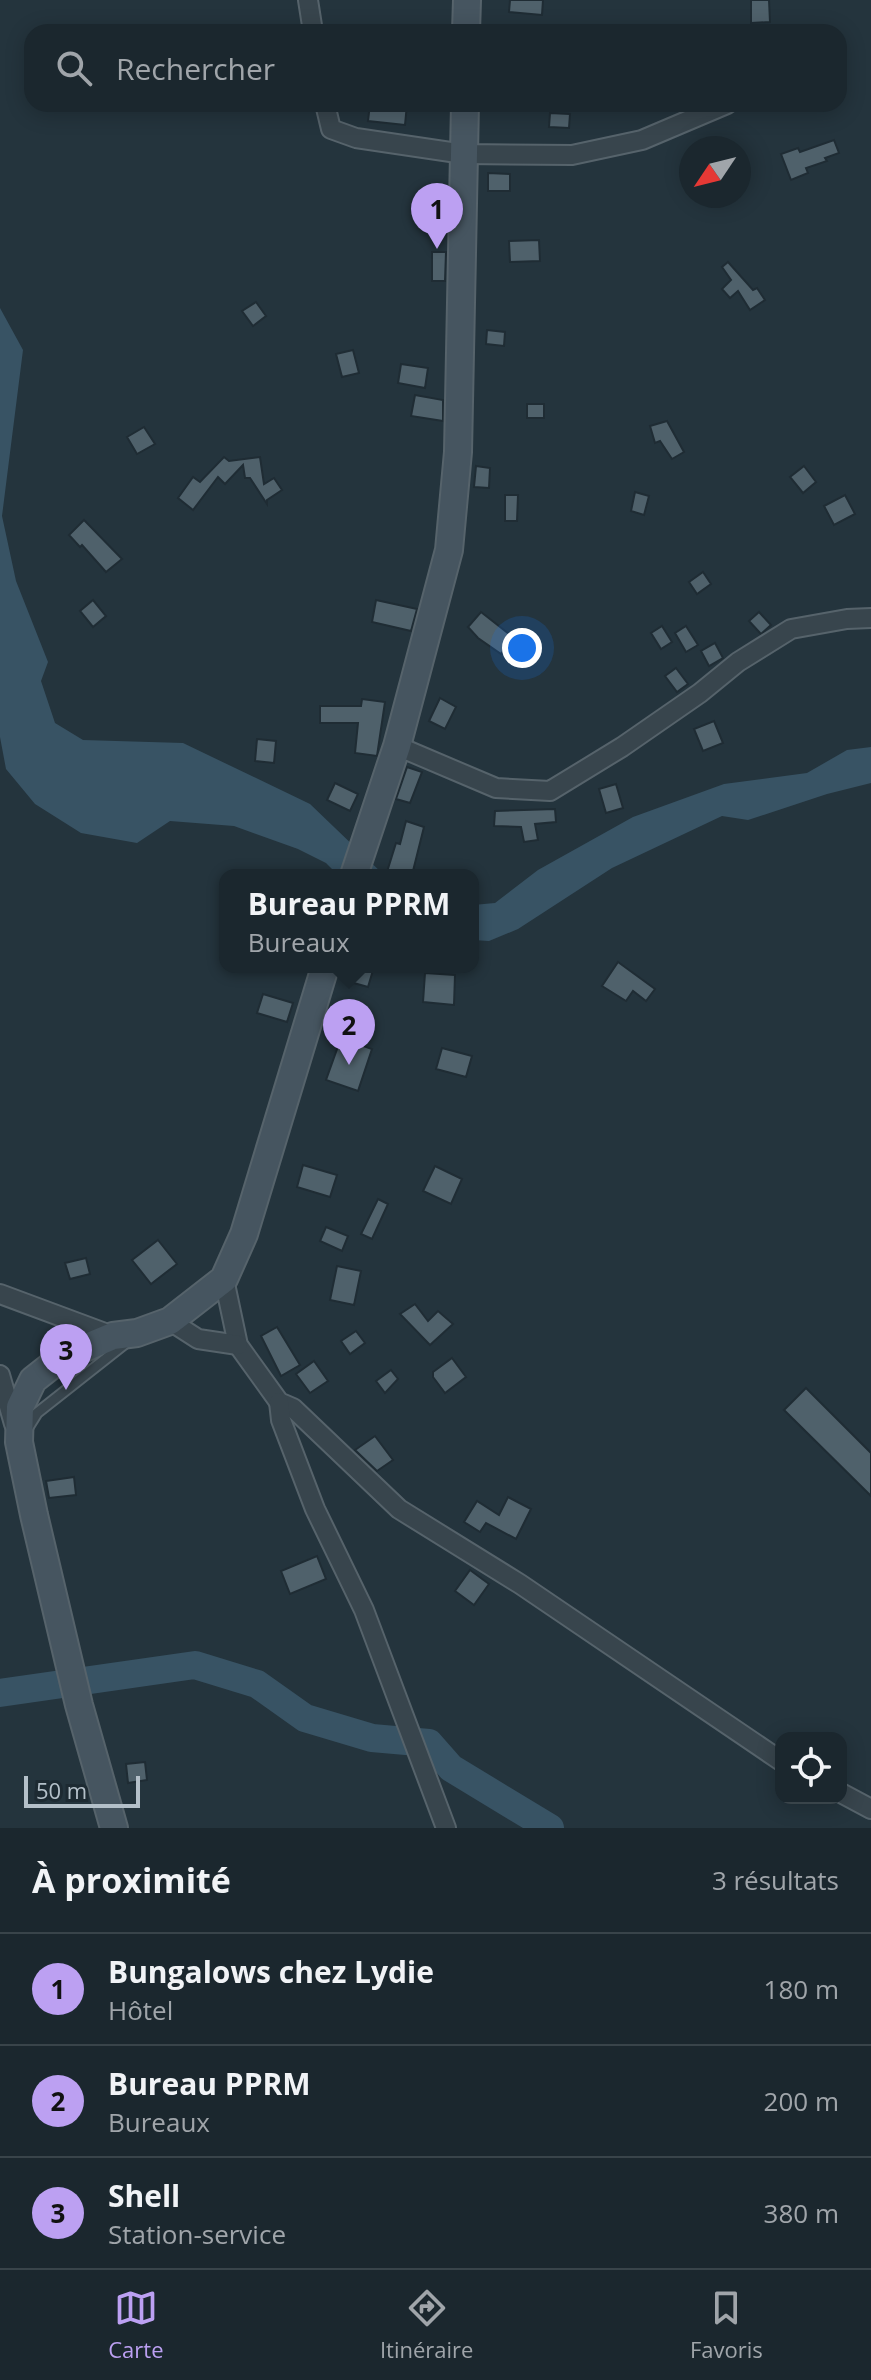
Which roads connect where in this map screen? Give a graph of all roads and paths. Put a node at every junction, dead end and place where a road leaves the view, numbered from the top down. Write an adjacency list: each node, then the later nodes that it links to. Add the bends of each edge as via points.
1 (308, 0): 3 (street)
2 (467, 0): 4 (main road)
3 (312, 24)
4 (466, 24)
5 (327, 112): 8 (street, via 331,129 356,138)
6 (465, 112): 8 (main road)
7 (708, 112): 8 (street, via 642,140 572,155)
8 (464, 154): 10 (main road, via 458,452 449,550)
9 (871, 618): 10 (street, via 791,629 550,791 496,788)
10 (397, 746): 11 (main road)
11 (356, 869)
12 (323, 973): 13 (main road, via 244,1234)
13 (224, 1279): 15 (main road); 17 (street)
14 (0, 1294): 16 (street)
15 (170, 1321): 16 (main road); 17 (street, via 198,1339)
16 (125, 1334): 20 (main road, via 61,1358 33,1380 20,1407)
17 (238, 1345): 19 (street)
18 (0, 1375): 20 (street)
19 (279, 1402): 21 (street, via 293,1408 399,1509); 25 (street, via 315,1509 364,1610)
20 (19, 1442): 24 (main road, via 79,1705)
21 (775, 1757)
22 (847, 1796): 23 (street)
23 (871, 1809)
24 (114, 1828)
25 (446, 1828)

